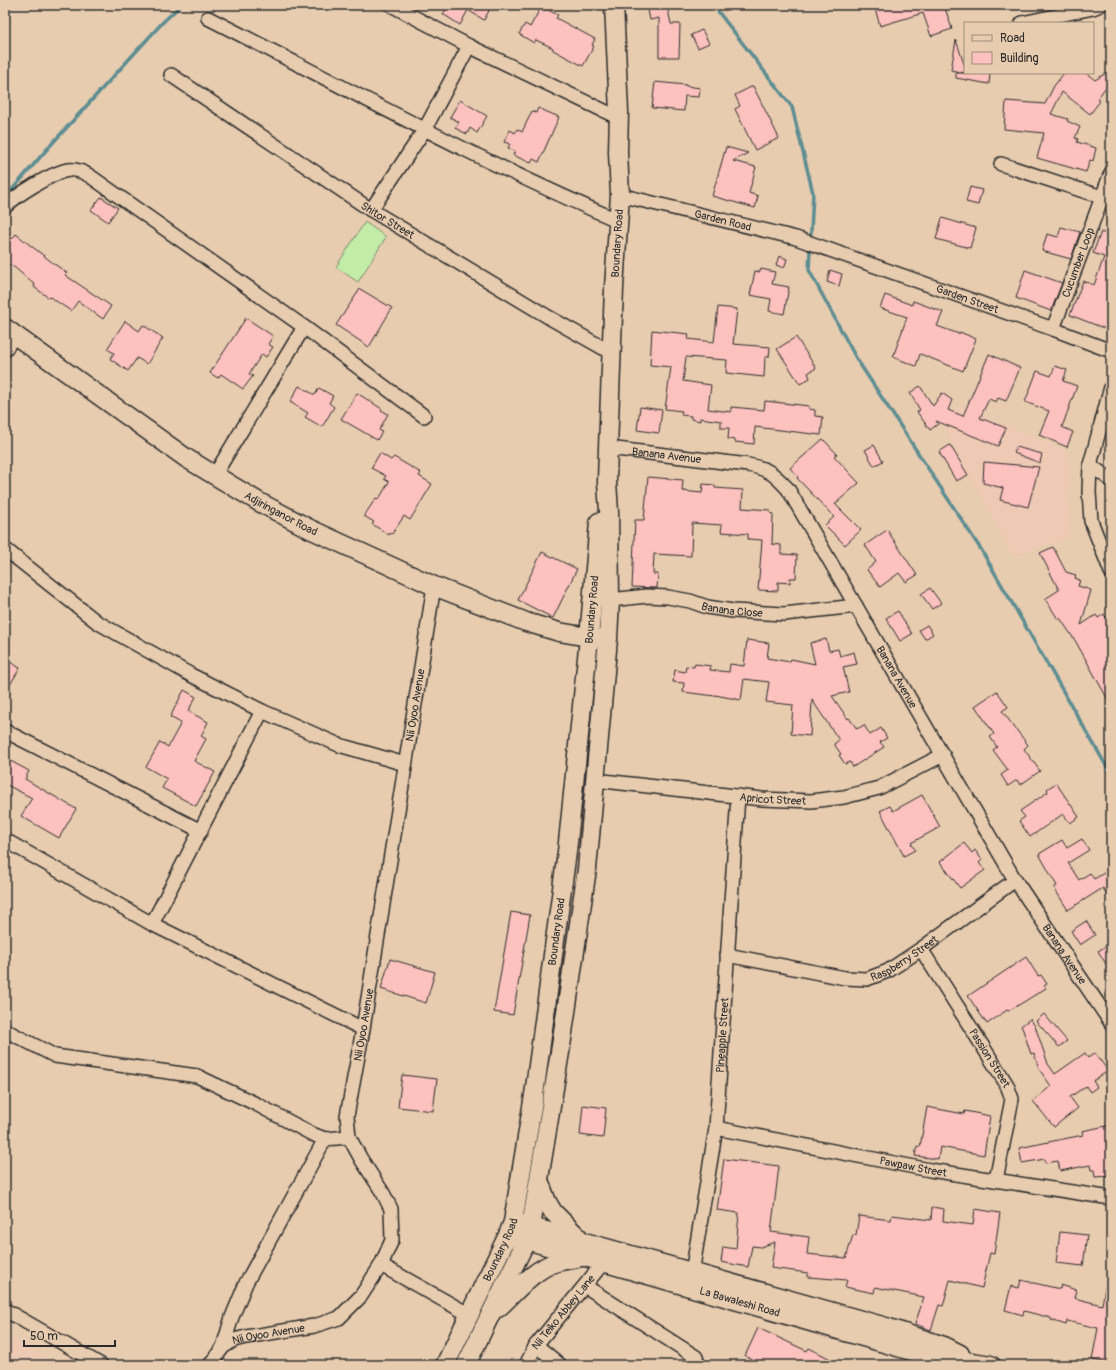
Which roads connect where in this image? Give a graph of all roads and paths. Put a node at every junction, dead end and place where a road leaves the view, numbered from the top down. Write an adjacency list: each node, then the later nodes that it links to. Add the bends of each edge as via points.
1 (391, 5): 6 (street)
2 (614, 5): 8 (main road, Boundary Road)
3 (1100, 5): 5 (street)
4 (208, 18): 9 (street)
5 (1027, 22)
6 (469, 46): 8 (street); 9 (street)
7 (171, 75): 15 (street, Shitor Street)
8 (619, 118): 12 (main road, Boundary Road)
9 (425, 129): 15 (street); 16 (street, via 558,195)
10 (1001, 164): 13 (street)
11 (1111, 173): 13 (street, Cucumber Loop)
12 (620, 195): 16 (main road, Boundary Road); 17 (street, Garden Road)
13 (1107, 198): 19 (street, Cucumber Loop)
14 (5, 207): 18 (street, via 38,182 68,170 78,170)
15 (371, 210): 22 (street, Shitor Street)
16 (619, 221): 22 (main road, Boundary Road)
17 (825, 247): 19 (street, Garden Street)
18 (304, 327): 24 (street); 27 (street)
19 (1053, 329): 21 (street, Garden Street)
20 (8, 338): 27 (main road, Adjiringanor Road)
21 (1111, 351)
22 (612, 353): 25 (main road, Boundary Road)
23 (1111, 387): 26 (street)
24 (424, 416)
25 (608, 448): 29 (main road, Boundary Road); 34 (street, Banana Avenue, via 763,468 788,489)
26 (1090, 465): 28 (street); 31 (street, via 1091,521)
27 (214, 476): 32 (main road, Adjiringanor Road, via 310,530)
28 (1111, 480)
29 (607, 482): 33 (main road, Boundary Road); 35 (main road, Boundary Road, via 600,512)
30 (5, 549): 37 (street, via 97,622 191,675)
31 (1111, 572)
32 (434, 586): 35 (main road, Adjiringanor Road, via 526,622); 40 (street, Nii Oyoo Avenue)
33 (610, 600): 34 (street, Banana Close, via 647,596 668,597 733,611 784,614); 36 (main road, Boundary Road)
34 (856, 606): 39 (street, Banana Avenue)
35 (589, 638): 36 (main road, Adjiringanor Road); 58 (main road, Boundary Road, via 561,898 534,1095)
36 (608, 640): 41 (main road, Boundary Road)
37 (262, 711): 40 (street, via 339,745); 43 (street)
38 (5, 730): 43 (street)
39 (943, 755): 42 (street, Apricot Street, via 879,788 844,796 811,801); 45 (street, Banana Avenue)
40 (405, 764): 50 (street, Nii Oyoo Avenue)
41 (595, 780): 42 (street, Apricot Street); 56 (main road, Boundary Road, via 584,884)
42 (738, 796): 48 (street, Pineapple Street)
43 (200, 831): 46 (street)
44 (5, 840): 46 (street)
45 (1015, 880): 47 (street, Raspberry Street); 49 (street, Banana Avenue)
46 (152, 924): 50 (street)
47 (921, 949): 48 (street, Raspberry Street, via 888,971 867,979 845,978); 55 (street, Passion Street, via 1007,1085 1012,1099)
48 (727, 955): 52 (street, Pineapple Street)
49 (1111, 1023)
50 (363, 1029): 53 (street, Nii Oyoo Avenue, via 347,1116)
51 (5, 1030): 54 (street, via 56,1056 198,1076 312,1134)
52 (716, 1128): 55 (street, Pawpaw Street, via 930,1170); 63 (street, Pineapple Street)
53 (349, 1137): 54 (street); 62 (street, Nii Oyoo Avenue, via 391,1209 392,1240)
54 (325, 1138): 69 (street, via 246,1283)
55 (996, 1180): 57 (street, Pawpaw Street)
56 (540, 1183): 59 (main road, Boundary Road); 60 (main road, via 553,1212)
57 (1111, 1198)
58 (510, 1228): 59 (main road, La Bawaleshi Road); 66 (main road, Boundary Road)
59 (529, 1233): 60 (main road, La Bawaleshi Road); 67 (main road, Boundary Road)
60 (583, 1249): 61 (main road, La Bawaleshi Road); 63 (main road, La Bawaleshi Road); 67 (main road, via 546,1266)
61 (604, 1262): 64 (street, Nii Teiko Abbey Lane); 71 (main road, La Bawaleshi Road, via 922,1354)
62 (381, 1265): 66 (street); 69 (street, Nii Oyoo Avenue, via 361,1296 339,1318 314,1326 246,1337)
63 (692, 1273): 71 (main road, La Bawaleshi Road, via 886,1327 944,1346)
64 (585, 1286): 68 (street, Nii Teiko Abbey Lane); 70 (street)
65 (5, 1310): 72 (street)
66 (470, 1315): 74 (main road, Boundary Road)
67 (490, 1315): 75 (main road, Boundary Road)
68 (536, 1345): 76 (street, Nii Teiko Abbey Lane); 77 (street)
69 (222, 1347): 73 (street)
70 (697, 1361): 78 (street)
71 (973, 1361): 79 (main road, La Bawaleshi Road)
72 (101, 1365)
73 (210, 1365)
74 (445, 1365)
75 (466, 1365)
76 (526, 1365)
77 (560, 1365)
78 (709, 1365)
79 (991, 1365)

